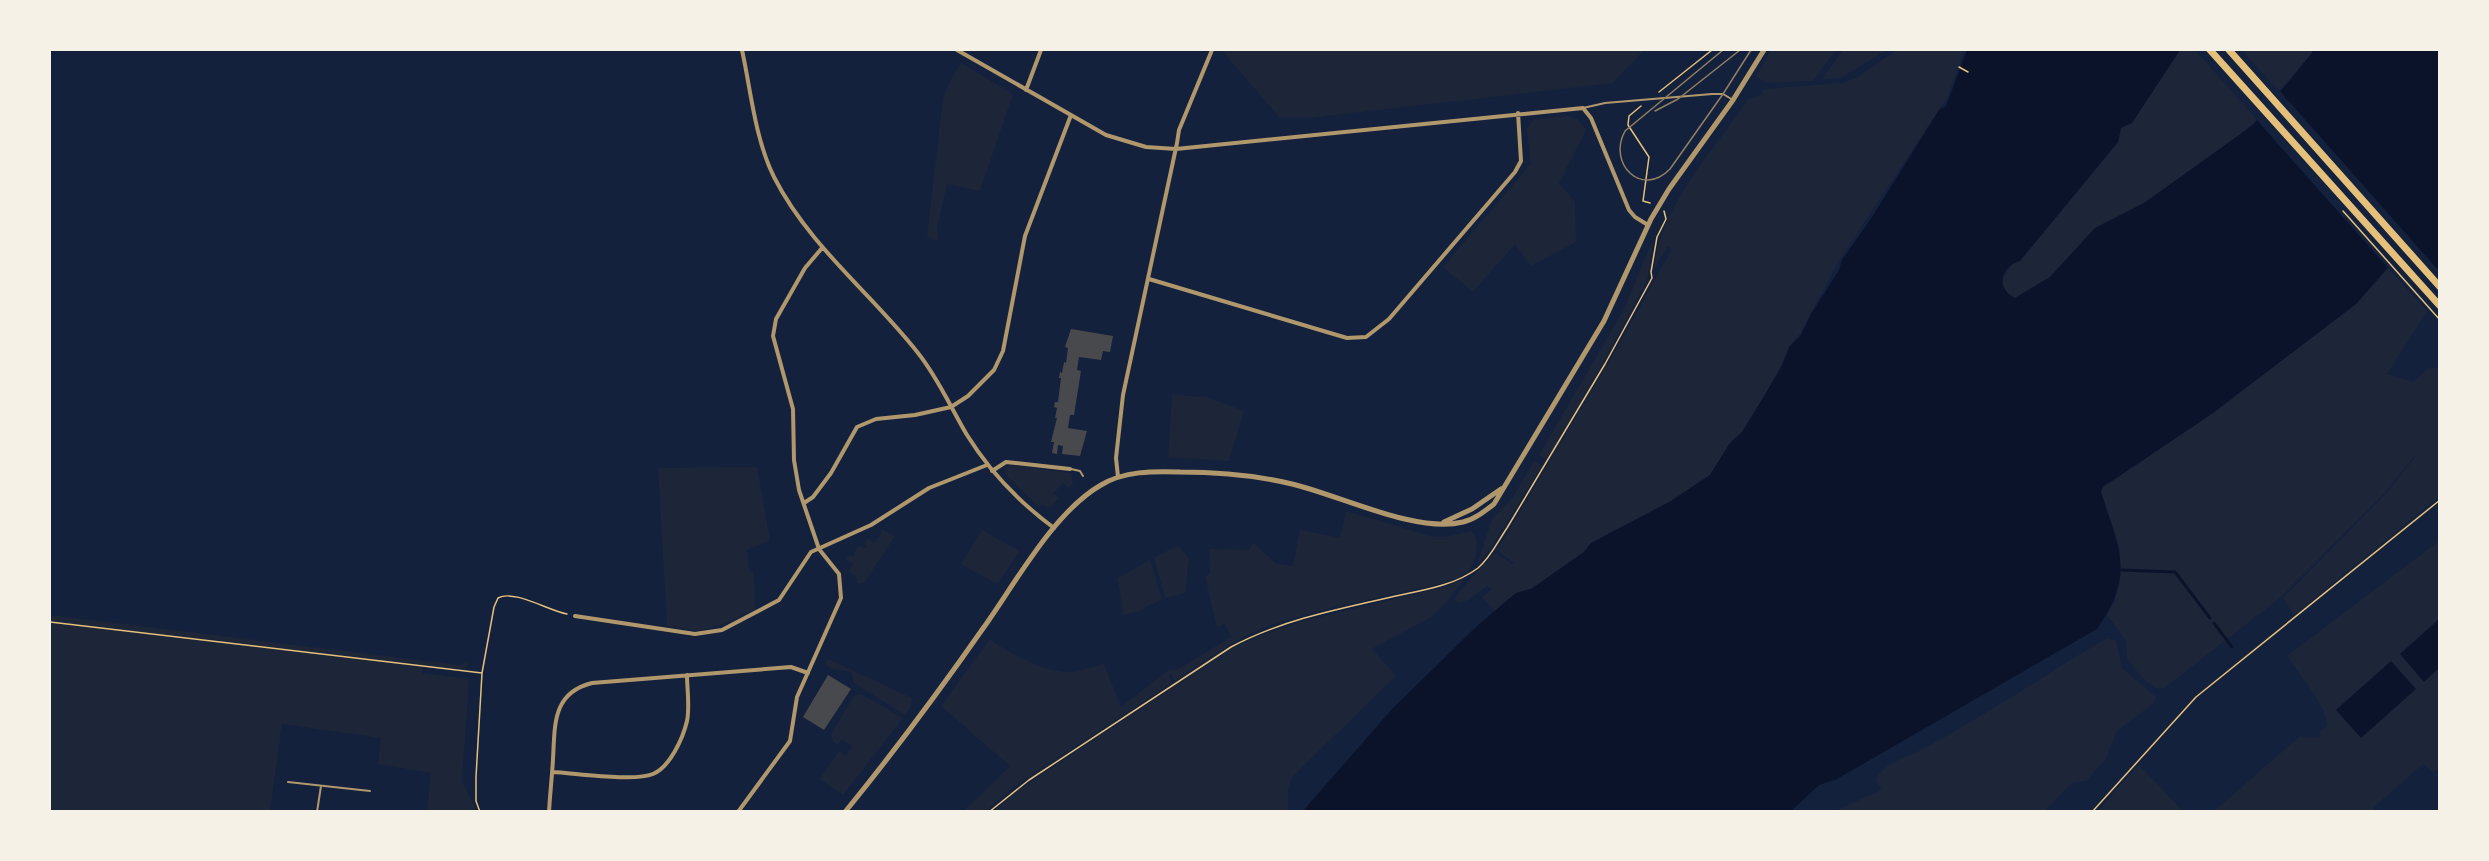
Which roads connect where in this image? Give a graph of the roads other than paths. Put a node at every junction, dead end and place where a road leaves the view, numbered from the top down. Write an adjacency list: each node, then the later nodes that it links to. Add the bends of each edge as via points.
1 (742, 50): 15 (street, via 769,167 787,200)
2 (957, 50): 8 (street)
3 (1041, 50): 8 (street)
4 (1212, 50): 13 (street, via 1179,130)
5 (1764, 50): 9 (street)
6 (2210, 50): 18 (main road)
7 (2229, 50): 17 (main road)
8 (1026, 90): 12 (street)
9 (1733, 100): 10 (lane, via 1712,93); 14 (street)
10 (1583, 108): 11 (street); 14 (street, via 1592,118 1629,210)
11 (1518, 113): 13 (street); 16 (street, via 1521,161 1515,172 1382,326 1366,337 1347,338)
12 (1071, 115): 13 (street, via 1119,141); 19 (street, via 1025,236 1000,360 968,396)
13 (1176, 149): 16 (street)
14 (1648, 225): 24 (street, via 1604,321 1504,488 1494,504 1462,523 1408,520 1313,489 1246,475 1159,471)
15 (822, 248): 19 (street, via 921,356); 25 (street, via 806,268 773,331 793,409 796,476)
16 (1149, 279): 24 (street, via 1120,413)
17 (2439, 287)
18 (2439, 306)
19 (951, 407): 20 (street); 25 (street, via 861,425 831,473)
20 (987, 465): 22 (street); 27 (street, via 928,488 871,525)
21 (1070, 469): 22 (street, via 1006,462); 23 (lane)
22 (992, 471): 26 (street, via 1019,500)
23 (1083, 476)
24 (1118, 477): 26 (street, via 1081,497)
25 (804, 503): 27 (street)
26 (1054, 528): 38 (street)
27 (819, 549): 28 (street, via 806,557 779,600 722,630 695,634); 29 (street, via 838,574 841,598)
28 (575, 616)
29 (808, 673): 30 (street, via 790,667); 37 (street, via 797,697 790,741)
30 (687, 675): 31 (street, via 592,683 572,691 557,714); 31 (street, via 687,720 671,757 655,774 636,777)
31 (552, 772): 36 (street)
32 (288, 782): 33 (lane)
33 (321, 786): 34 (lane); 35 (lane)
34 (370, 791)
35 (317, 812)
36 (549, 812)
37 (738, 812)
38 (845, 812)

